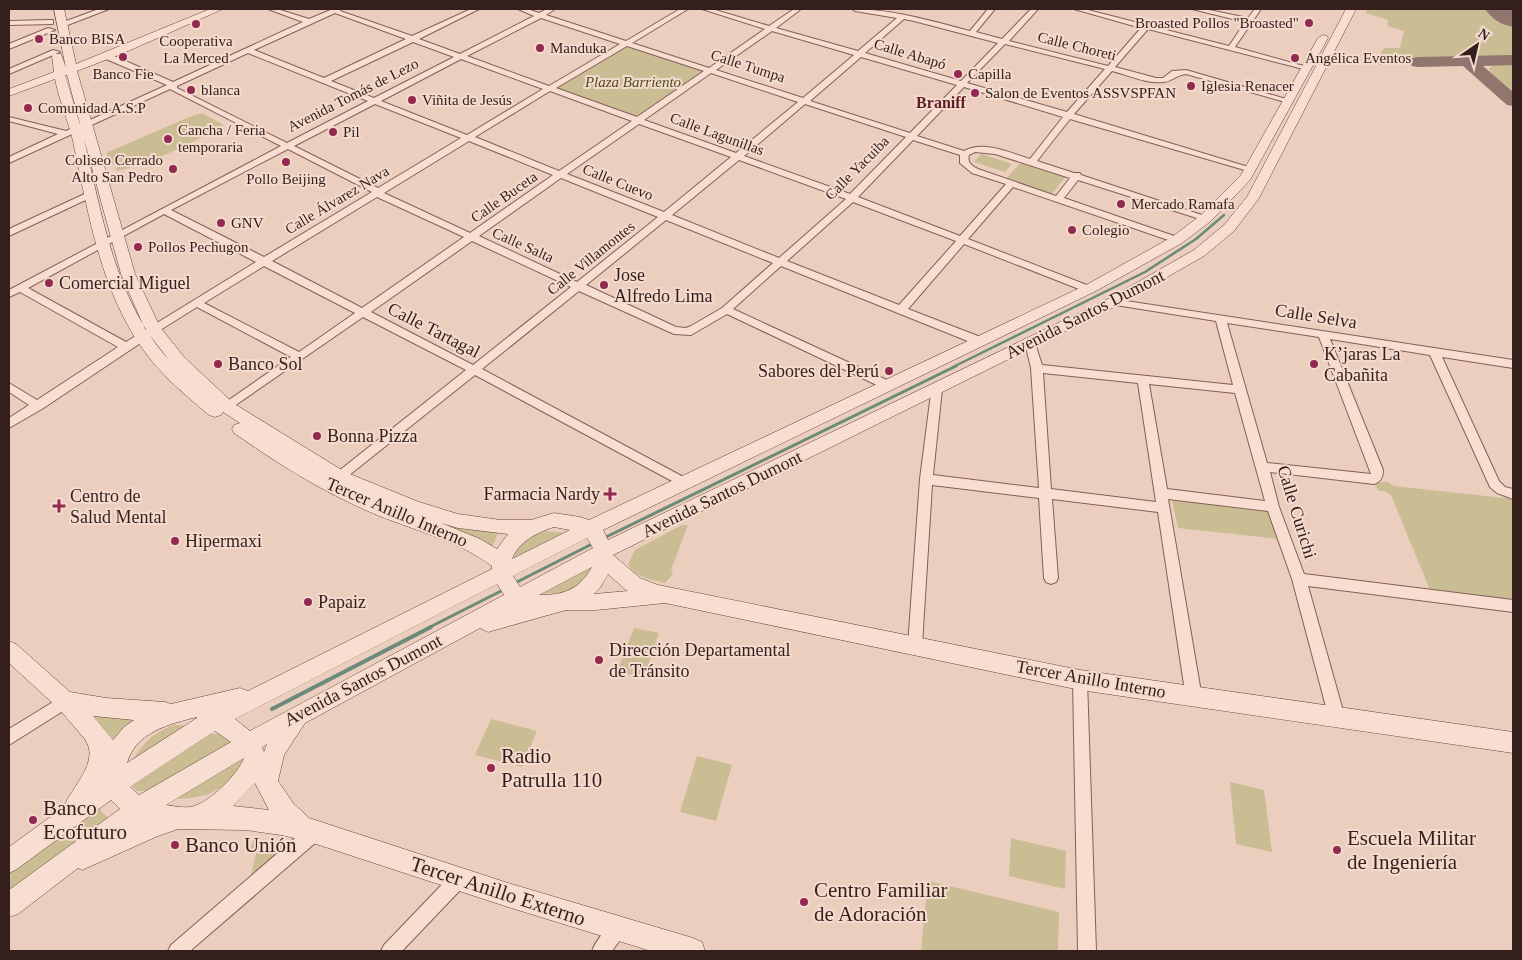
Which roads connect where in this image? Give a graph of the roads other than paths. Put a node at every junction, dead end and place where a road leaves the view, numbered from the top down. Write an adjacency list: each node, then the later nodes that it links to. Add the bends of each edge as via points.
1 (59, 9): 22 (main road, Tercer Anillo Interno)
2 (105, 9): 22 (street)
3 (218, 9): 38 (main road)
4 (271, 9): 24 (street)
5 (476, 9): 29 (street)
6 (521, 9): 20 (street, Calle Tumpa)
7 (552, 9): 20 (street, Avenida Tomás de Lezo)
8 (685, 9): 31 (street, Calle Álvarez Nava)
9 (707, 9): 27 (street, Calle Abapó)
10 (798, 9): 27 (street, Calle Buceta)
11 (855, 9): 21 (street, Calle Choreti)
12 (992, 9): 28 (street)
13 (1035, 9): 30 (street, Calle Yacuiba)
14 (1077, 9): 26 (street)
15 (1195, 9): 23 (street)
16 (1258, 9): 23 (street)
17 (1338, 9): 40 (main road, Avenida Santos Dumont)
18 (1351, 9): 76 (main road, Avenida Santos Dumont)
19 (337, 10): 24 (street); 29 (street, Calle Lagunillas)
20 (540, 15): 31 (street, Calle Tumpa); 37 (street, Avenida Tomás de Lezo)
21 (902, 17): 28 (street, Calle Choreti, via 917,17); 35 (street, Calle Villamontes)
22 (53, 21): 25 (street); 32 (street); 36 (main road, Tercer Anillo Interno)
23 (1250, 21): 33 (street)
24 (310, 22): 34 (street)
25 (9, 23)
26 (1146, 26): 33 (street); 39 (street)
27 (770, 28): 35 (street, Calle Abapó); 41 (street, Calle Buceta)
28 (972, 33): 30 (street, Calle Choreti)
29 (413, 39): 37 (street, Calle Lagunillas); 44 (street)
30 (1004, 41): 39 (street, Calle Choreti); 46 (street, Calle Yacuiba)
31 (629, 43): 41 (street, Calle Tumpa); 47 (street, Calle Álvarez Nava)
32 (9, 47)
33 (1231, 48): 40 (street)
34 (247, 50): 44 (street, Calle Cuevo); 45 (street)
35 (861, 53): 46 (street, Calle Abapó); 52 (street, Calle Villamontes)
36 (60, 55): 38 (main road); 42 (street); 43 (main road, Tercer Anillo Interno); 48 (main road)
37 (460, 57): 47 (street, Calle Lagunillas); 50 (street, Avenida Tomás de Lezo)
38 (106, 58): 43 (main road); 43 (main road, via 89,74); 45 (street, Calle Salta)
39 (1110, 68): 51 (street, Calle Choreti, via 1156,80 1186,72); 53 (street)
40 (1307, 68): 51 (main road, Avenida Santos Dumont)
41 (710, 70): 52 (street, Calle Tumpa); 55 (street, Calle Buceta)
42 (9, 72)
43 (67, 79): 48 (main road); 49 (main road, via 60,89 28,90); 56 (main road, Tercer Anillo Interno)
44 (326, 80): 50 (street, Calle Cuevo)
45 (172, 84): 56 (street); 59 (street, Calle Salta, via 174,89)
46 (962, 84): 53 (street, Calle Abapó); 57 (street, Calle Yacuiba)
47 (550, 88): 55 (street, Calle Lagunillas); 58 (street, Calle Álvarez Nava)
48 (9, 92)
49 (9, 98)
50 (375, 100): 58 (street, Calle Cuevo); 59 (street, Avenida Tomás de Lezo)
51 (1289, 100): 67 (main road, Avenida Santos Dumont)
52 (805, 101): 57 (street, Calle Tumpa); 62 (street, Calle Villamontes)
53 (1069, 115): 65 (street); 67 (street, Calle Abapó)
54 (9, 119): 56 (street)
55 (638, 120): 62 (street, Calle Lagunillas); 68 (street, Calle Buceta)
56 (75, 128): 60 (main road, Tercer Anillo Interno); 63 (street); 64 (main road, Tercer Anillo Interno)
57 (910, 135): 61 (street, Calle Tumpa); 75 (street, Calle Yacuiba)
58 (469, 138): 68 (street, Calle Cuevo); 72 (street, Calle Álvarez Nava)
59 (287, 146): 72 (street, Calle Salta); 78 (street, Avenida Tomás de Lezo)
60 (81, 151): 64 (main road, via 86,163); 66 (main road, Tercer Anillo Interno)
61 (965, 154): 65 (street, via 983,148); 70 (street, via 963,159 969,168)
62 (739, 157): 75 (street, Calle Lagunillas); 79 (street, Calle Villamontes)
63 (9, 160)
64 (98, 161): 71 (main road, Tercer Anillo Interno)
65 (1033, 161): 69 (street)
66 (86, 171): 71 (main road, via 97,170); 73 (main road, Tercer Anillo Interno)
67 (1248, 174): 74 (main road, Avenida Santos Dumont); 76 (main road, via 1240,192)
68 (562, 175): 79 (street, Calle Cuevo); 85 (street, Calle Buceta)
69 (1077, 176): 77 (street); 80 (street)
70 (1011, 184): 77 (street); 86 (street)
71 (105, 187): 82 (main road, Tercer Anillo Interno)
72 (377, 192): 85 (street, Calle Salta); 91 (street, Calle Álvarez Nava)
73 (91, 194): 83 (street); 84 (main road, Tercer Anillo Interno)
74 (1228, 197): 80 (main road, Avenida Santos Dumont); 81 (main road, via 1243,201 1236,214)
75 (852, 198): 86 (street, Calle Lagunillas); 90 (street, Calle Yacuiba)
76 (1253, 198): 81 (main road, Avenida Santos Dumont)
77 (1058, 200): 87 (street)
78 (164, 210): 82 (street, Avenida Tomás de Lezo); 91 (street, Calle Tartagal)
79 (666, 216): 90 (street, Calle Cuevo); 92 (street, Calle Villamontes)
80 (1206, 218): 87 (main road, Avenida Santos Dumont)
81 (1238, 219): 96 (main road, Avenida Santos Dumont, via 1199,253)
82 (116, 229): 84 (main road, via 108,227); 88 (main road, Tercer Anillo Interno)
83 (9, 234)
84 (102, 235): 89 (main road, Tercer Anillo Interno); 93 (street)
85 (471, 238): 92 (street, Calle Salta); 100 (street, Calle Buceta)
86 (962, 240): 94 (street, Calle Lagunillas); 98 (street)
87 (1177, 240): 94 (main road, Avenida Santos Dumont)
88 (123, 254): 89 (main road); 103 (main road, Tercer Anillo Interno)
89 (108, 258): 103 (main road, Tercer Anillo Interno, via 114,280)
90 (780, 261): 98 (street, Calle Cuevo); 99 (street, Calle Yacuiba)
91 (264, 263): 97 (street, Calle Álvarez Nava); 100 (street, Calle Tartagal)
92 (579, 287): 102 (street, Calle Salta, via 674,330); 112 (street, Calle Villamontes)
93 (20, 288): 95 (street); 107 (street)
94 (1088, 289): 106 (main road, Avenida Santos Dumont)
95 (9, 294)
96 (1112, 302): 101 (street, Calle Selva); 106 (main road, Avenida Santos Dumont)
97 (196, 303): 103 (street, Calle Álvarez Nava); 109 (street)
98 (902, 309): 105 (street, Calle Cuevo)
99 (726, 310): 102 (street, Calle Yacuiba); 114 (street)
100 (362, 313): 109 (street, Calle Buceta); 112 (street, Calle Tartagal)
101 (1220, 318): 104 (street, Calle Selva); 117 (street, Calle Curichi)
102 (687, 332)
103 (147, 333): 107 (street, Calle Álvarez Nava); 119 (main road, Tercer Anillo Interno); 121 (main road, Tercer Anillo Interno, via 166,366 222,418 277,454 298,464 305,463)
104 (1323, 335): 108 (street, Calle Selva); 122 (street, via 1377,475 1374,479)
105 (980, 341): 106 (main road, Avenida Santos Dumont); 114 (main road, Avenida Santos Dumont)
106 (1011, 342): 111 (street); 116 (main road, Avenida Santos Dumont)
107 (126, 347): 118 (street, Calle Álvarez Nava)
108 (1434, 352): 110 (street, Calle Selva); 128 (street, via 1494,484)
109 (298, 356): 119 (street, Calle Buceta)
110 (1513, 364)
111 (1037, 368): 113 (street); 127 (street)
112 (474, 370): 123 (street, Calle Villamontes); 125 (street, Calle Tartagal)
113 (1143, 380): 117 (street); 126 (street)
114 (887, 385): 125 (main road, Avenida Santos Dumont)
115 (9, 387): 118 (street)
116 (936, 389): 124 (street); 136 (main road, Avenida Santos Dumont)
117 (1241, 390): 122 (street, Calle Curichi)
118 (38, 406): 120 (street, Calle Álvarez Nava)
119 (227, 407): 121 (main road, Tercer Anillo Interno)
120 (9, 424)
121 (308, 467): 123 (main road, Tercer Anillo Interno); 132 (main road, Tercer Anillo Interno, via 338,490)
122 (1263, 468): 130 (street, Calle Curichi)
123 (339, 477): 134 (main road, Tercer Anillo Interno, via 415,508)
124 (926, 479): 127 (street); 144 (street)
125 (685, 483): 129 (main road, Avenida Santos Dumont)
126 (1161, 493): 130 (street); 131 (street)
127 (1044, 494): 131 (street); 137 (street)
128 (1513, 494)
129 (652, 498): 133 (main road); 136 (main road, Avenida Santos Dumont)
130 (1273, 507): 138 (street, Calle Curichi)
131 (1163, 508): 148 (street)
132 (404, 519): 134 (main road, via 456,531); 139 (main road, Tercer Anillo Interno, via 488,552)
133 (554, 520): 135 (main road); 136 (main road, via 567,520)
134 (463, 522): 135 (main road, Tercer Anillo Interno)
135 (530, 527): 139 (main road, via 511,542)
136 (599, 544): 139 (main road, Avenida Santos Dumont); 139 (main road, Avenida Santos Dumont); 140 (main road, Tercer Anillo Interno, via 633,584 652,592); 141 (main road, via 601,572 593,585)
137 (1050, 578)
138 (1299, 579): 142 (street); 152 (street, Calle Curichi)
139 (508, 581): 141 (main road, via 533,604); 143 (main road, Avenida Santos Dumont); 147 (main road, Avenida Santos Dumont)
140 (672, 595): 141 (main road, Tercer Anillo Interno); 144 (main road, Tercer Anillo Interno)
141 (561, 603): 143 (main road)
142 (1513, 606)
143 (447, 635): 151 (main road, Avenida Santos Dumont)
144 (915, 645): 146 (main road, Tercer Anillo Interno)
145 (9, 650): 149 (main road)
146 (1080, 680): 148 (main road, Tercer Anillo Interno); 173 (street)
147 (270, 690): 150 (main road); 153 (main road, Avenida Santos Dumont)
148 (1194, 698): 152 (main road, Tercer Anillo Interno)
149 (66, 701): 150 (main road, via 106,708); 154 (main road); 155 (street)
150 (178, 712): 153 (main road); 158 (main road, via 150,721 136,731 125,744)
151 (304, 712): 157 (main road, Avenida Santos Dumont); 159 (main road, via 277,745)
152 (1337, 718): 156 (main road, Tercer Anillo Interno)
153 (218, 721): 157 (main road); 158 (main road, Avenida Santos Dumont)
154 (100, 737): 158 (main road); 163 (main road, via 100,758 92,782 76,806)
155 (9, 738)
156 (1513, 743)
157 (248, 746): 159 (main road, Tercer Anillo Externo); 160 (main road, Avenida Santos Dumont); 161 (main road, via 249,775 229,796)
158 (115, 773): 160 (main road, via 121,795); 163 (main road, Avenida Santos Dumont)
159 (266, 783): 162 (main road, Tercer Anillo Externo, via 281,809)
160 (138, 809): 161 (main road); 165 (main road, Avenida Santos Dumont)
161 (187, 818): 162 (main road, Tercer Anillo Externo, via 260,820); 165 (main road, via 128,837)
162 (310, 830): 166 (main road, Tercer Anillo Externo); 169 (street)
163 (49, 832): 164 (main road, Avenida Santos Dumont)
164 (9, 861)
165 (49, 874): 167 (main road, Avenida Santos Dumont)
166 (459, 879): 168 (main road, Tercer Anillo Externo); 170 (street)
167 (9, 906)
168 (619, 929): 171 (street); 172 (main road, Tercer Anillo Externo)
169 (177, 951)
170 (390, 951)
171 (601, 951)
172 (693, 951)
173 (1086, 951)

